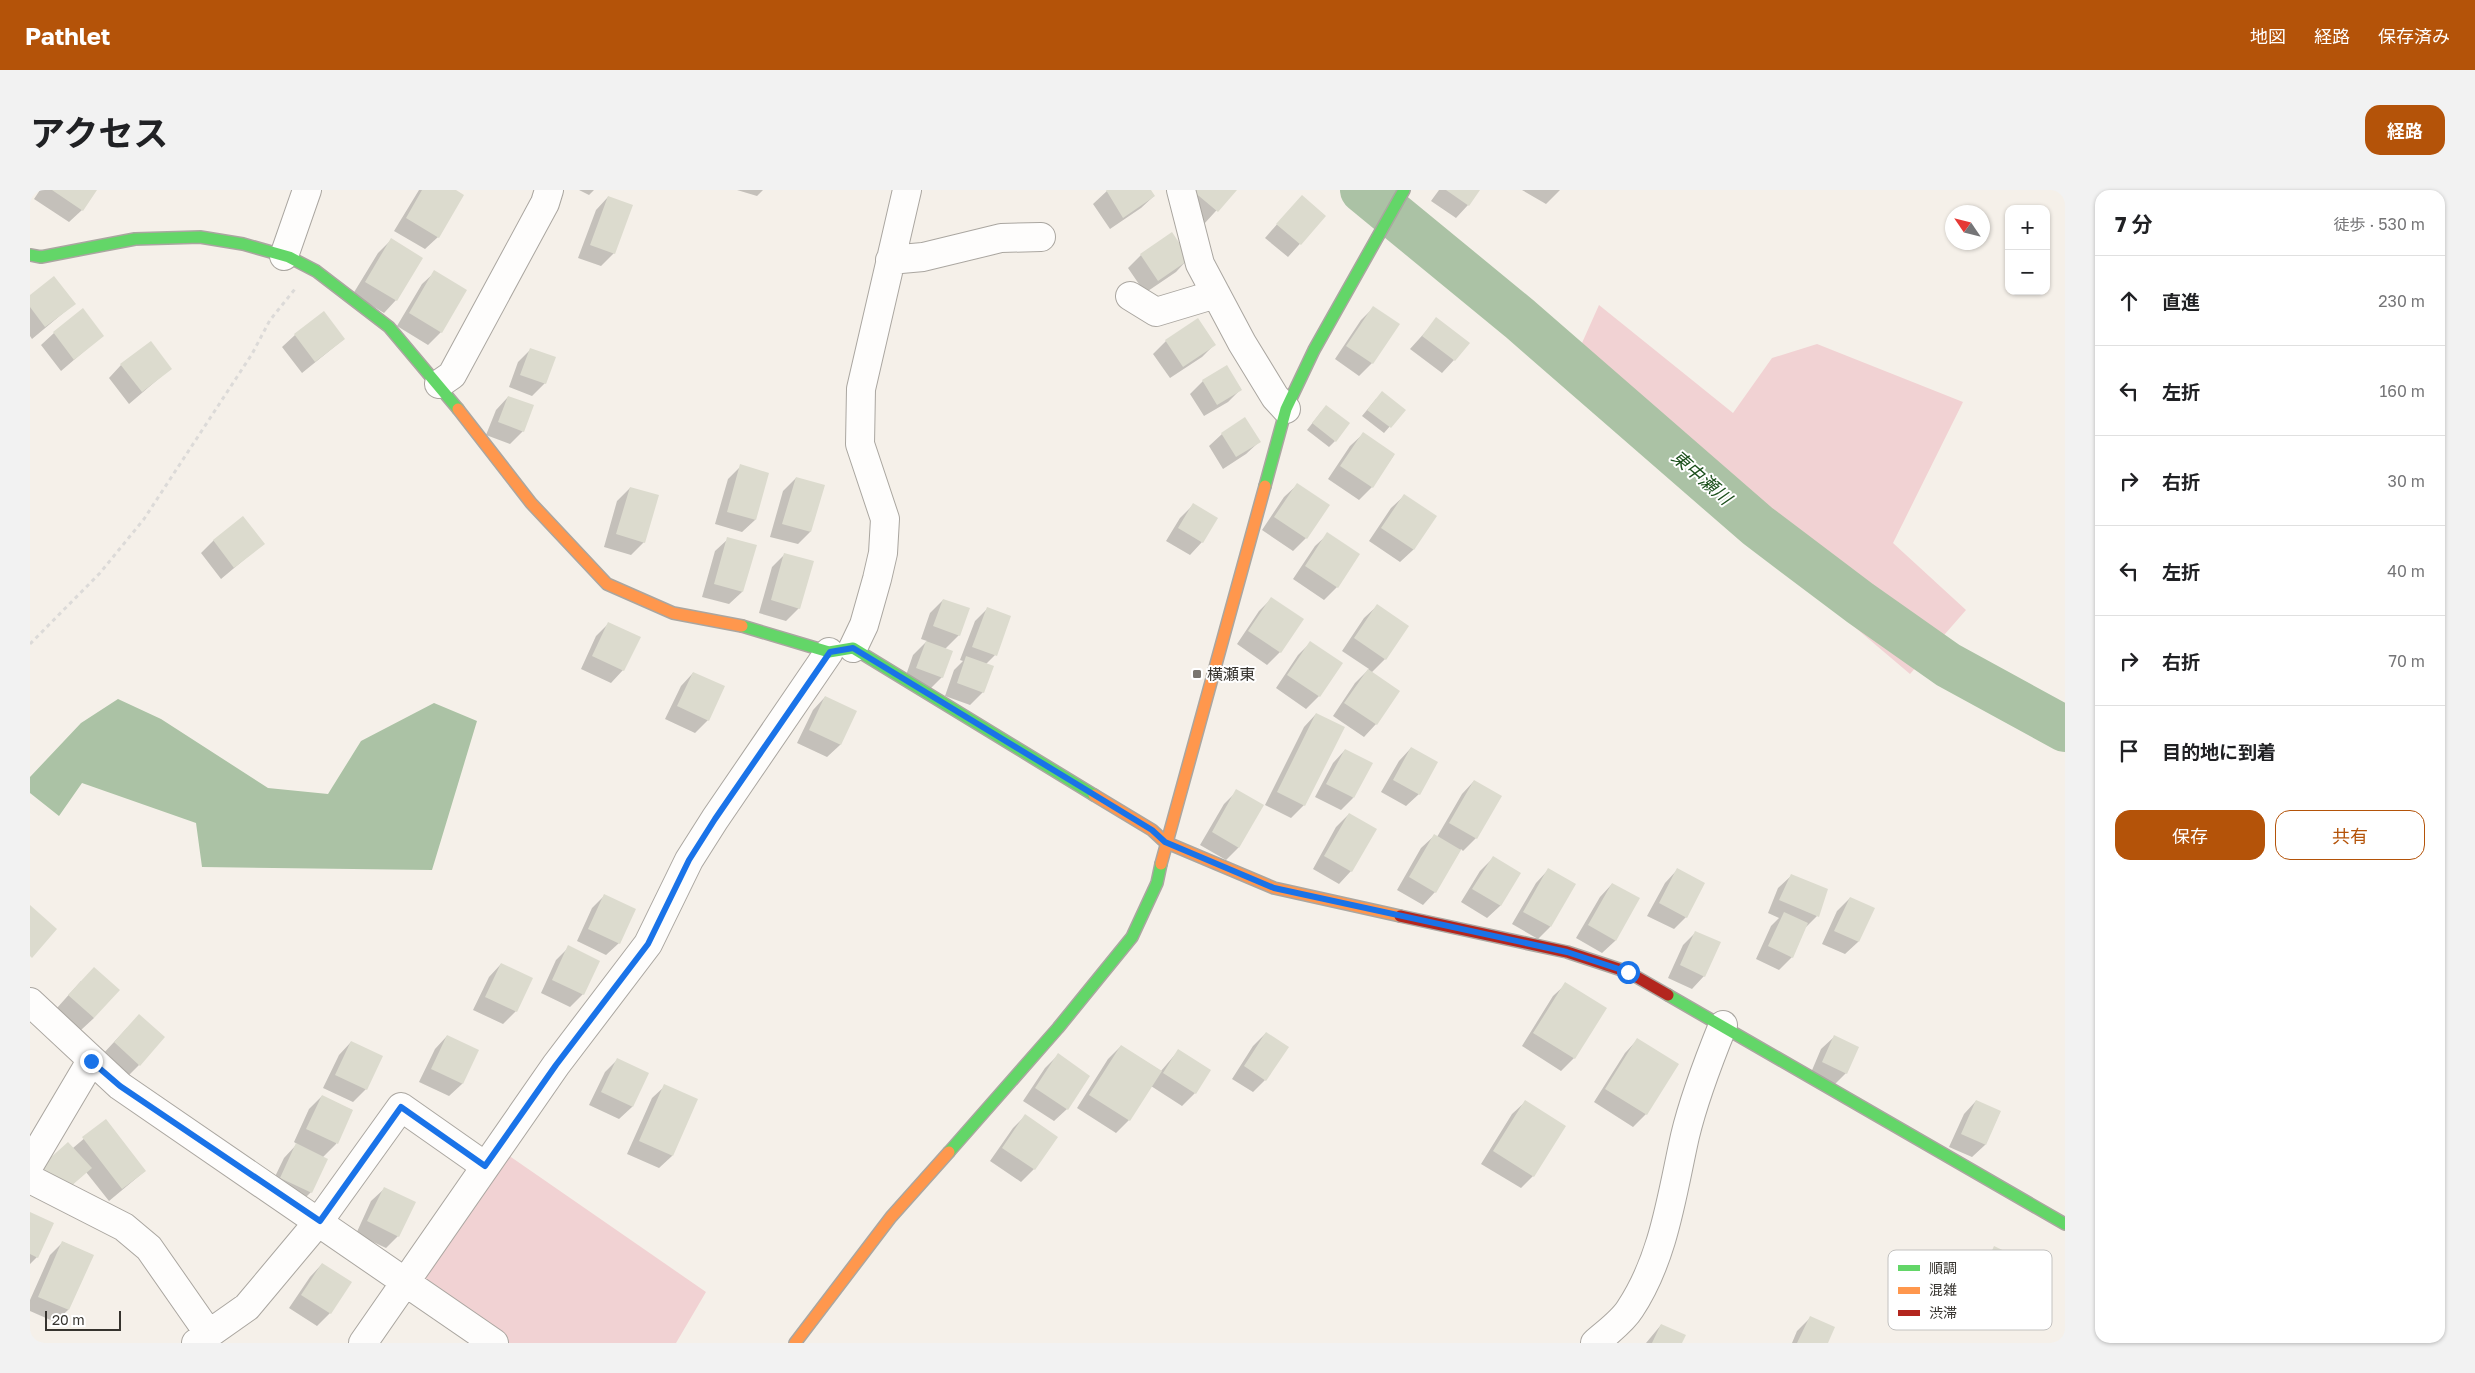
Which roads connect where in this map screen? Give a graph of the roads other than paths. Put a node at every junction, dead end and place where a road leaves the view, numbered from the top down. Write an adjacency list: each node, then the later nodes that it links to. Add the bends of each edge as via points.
1 (307, 190): 8 (street)
2 (549, 190): 12 (street, via 545,203 452,374)
3 (907, 190): 9 (street)
4 (1181, 190): 10 (street, via 1200,264)
5 (1404, 190): 13 (street, via 1314,350)
6 (1041, 236): 9 (street, via 1001,238 923,257)
7 (30, 255): 8 (street, via 42,256 135,239 200,238 243,244)
8 (284, 256): 12 (street, via 311,269 389,326)
9 (890, 260): 14 (street, via 861,389 860,444 885,519 883,553 864,625)
10 (1216, 294): 11 (street, via 1156,312); 13 (street, via 1242,343)
11 (1130, 296)
12 (439, 384): 14 (street, via 531,503 607,584 673,613)
13 (1286, 409): 15 (street)
14 (841, 650): 15 (street, via 1152,830); 20 (street, via 699,843 648,944 556,1065)
15 (1165, 842): 17 (street, via 1274,888 1576,955 1628,972); 28 (street, via 1157,883 1132,937 1058,1028 891,1217)
16 (30, 1002): 18 (street)
17 (1723, 1025): 23 (street); 29 (street, via 1702,1075 1670,1210 1648,1275 1630,1310)
18 (91, 1061): 19 (street); 22 (street, via 120,1086)
19 (30, 1164)
20 (485, 1166): 22 (street, via 401,1107); 24 (street)
21 (30, 1179): 25 (street, via 124,1227 149,1248)
22 (320, 1221): 24 (street); 25 (street, via 247,1307)
23 (2065, 1224)
24 (406, 1282): 26 (street); 27 (street)
25 (202, 1338)
26 (363, 1343)
27 (494, 1343)
28 (795, 1343)
29 (1595, 1343)

